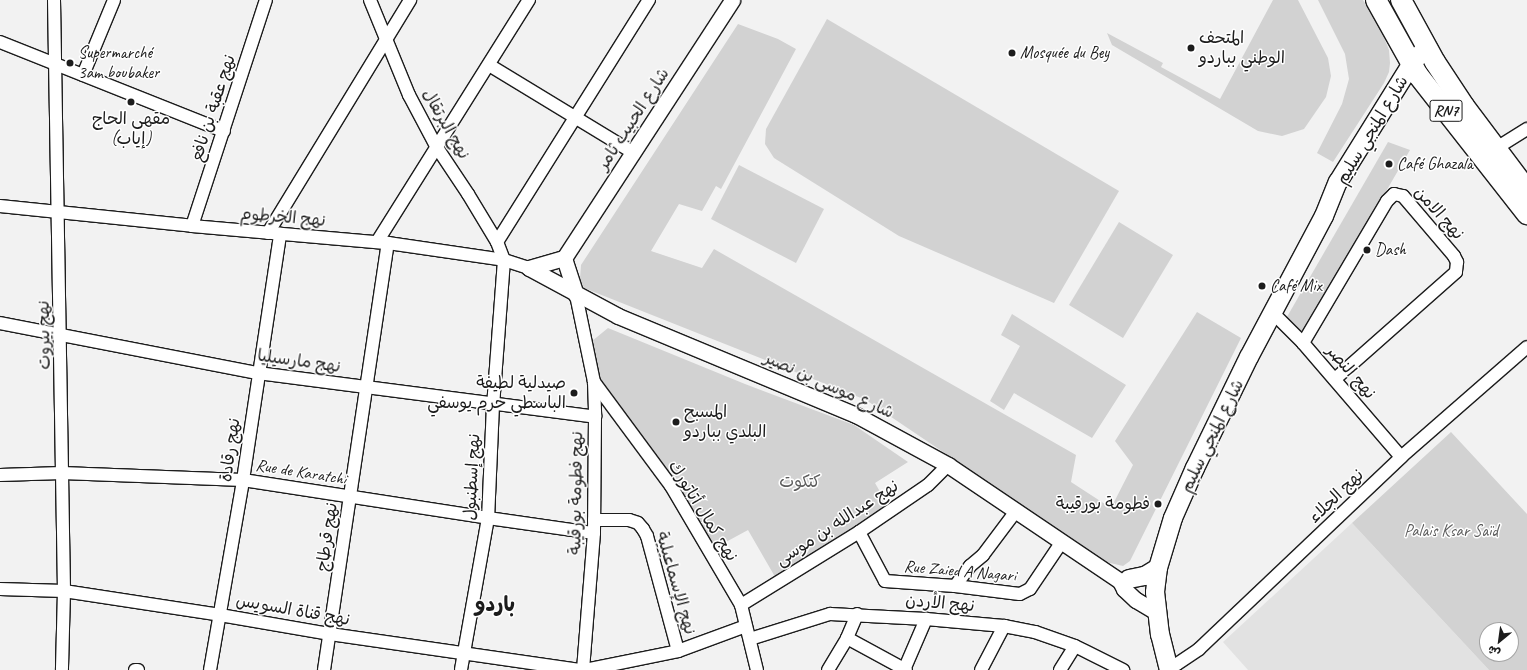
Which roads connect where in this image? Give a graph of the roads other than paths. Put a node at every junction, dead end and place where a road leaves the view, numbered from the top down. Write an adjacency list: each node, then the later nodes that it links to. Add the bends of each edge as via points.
1 (54, 0): 14 (street, نهج بيروت)
2 (114, 0): 17 (street)
3 (266, 0): 20 (street, نهج عقبة بن نافع)
4 (370, 0): 11 (street, نهج البرتقال)
5 (410, 0): 11 (street)
6 (529, 0): 15 (street)
7 (648, 0): 18 (street)
8 (732, 0): 23 (street, شارع الحبيب ثامر)
9 (1376, 0): 16 (main road, RN7)
10 (1401, 0): 13 (main road, RN7)
11 (386, 38): 21 (street, نهج البرتقال, via 409,95); 29 (street)
12 (0, 42): 14 (street)
13 (1431, 55): 16 (main road, شارع المنجي سليم); 22 (main road, RN7)
14 (56, 64): 17 (street); 26 (street, نهج بيروت)
15 (489, 65): 18 (street); 21 (street)
16 (1415, 69): 27 (main road, RN7); 36 (main road, شارع المنجي سليم, via 1338,182 1324,216)
17 (83, 75): 20 (street)
18 (574, 118): 23 (street); 30 (street)
19 (1527, 129): 22 (street)
20 (224, 131): 28 (street, نهج عقبة بن نافع)
21 (436, 146): 30 (street, نهج البرتقال); 31 (street)
22 (1495, 149): 24 (main road, RN7)
23 (634, 153): 32 (street, شارع الحبيب ثامر)
24 (1527, 190)
25 (0, 206): 26 (street, نهج الخرطوم)
26 (59, 212): 28 (street, نهج الخرطوم); 38 (street, نهج بيروت)
27 (1527, 214)
28 (192, 226): 29 (street, نهج الخرطوم)
29 (274, 234): 31 (street, نهج الخرطوم); 41 (street, نهج رقادة)
30 (497, 242): 33 (street, نهج البرتقال)
31 (383, 243): 33 (street, نهج الخرطوم); 44 (street, نهج قرطاج)
32 (564, 258): 34 (street); 35 (street)
33 (504, 260): 34 (street, شارع موسى بن نصير); 45 (street, نهج إسطنبول)
34 (529, 268): 35 (street, شارع موسى بن نصير)
35 (576, 295): 43 (street, نهج فطومة بورقيبة); 48 (street, شارع موسى بن نصير, via 618,316 856,415)
36 (1272, 312): 39 (street, نهج النصر); 59 (main road, شارع المنجي سليم, via 1195,468 1173,518)
37 (0, 323): 38 (street, نهج مارسيليا)
38 (61, 336): 41 (street, نهج مارسيليا); 49 (street, نهج بيروت)
39 (1303, 343): 42 (street, نهج النصر); 42 (street, نهج الامن, via 1387,201 1394,194 1403,196 1454,256 1457,262 1456,272)
40 (1527, 347): 47 (street, نهج الجلاء)
41 (258, 373): 44 (street, نهج مارسيليا); 51 (street, نهج رقادة)
42 (1335, 379): 47 (street, نهج النصر)
43 (594, 382): 46 (street, نهج فطومة بورقيبة); 65 (street, نهج كمال أتاتورك, via 671,486)
44 (367, 388): 45 (street, نهج مارسيليا); 52 (street, نهج قرطاج)
45 (492, 405): 46 (street, نهج مارسيليا); 54 (street, نهج إسطنبول)
46 (595, 417): 55 (street, نهج فطومة بورقيبة)
47 (1402, 457): 78 (street, نهج الجلاء, via 1199,649)
48 (948, 465): 53 (street, شارع موسى بن نصير); 56 (street, نهج عبدالله بن موسى, via 928,485)
49 (62, 473): 50 (street, Rue de Karatchi); 51 (street, Rue de Karatchi); 63 (street, نهج بيروت)
50 (0, 475)
51 (243, 480): 52 (street, Rue de Karatchi); 68 (street, نهج رقادة)
52 (350, 497): 54 (street, Rue de Karatchi); 72 (street, نهج قرطاج)
53 (1016, 510): 58 (street, شارع موسى بن نصير); 61 (street, via 983,555 970,566)
54 (488, 518): 57 (street, Rue de Karatchi); 77 (street, نهج إسطنبول)
55 (594, 520): 57 (street, نهج فطومة بورقيبة); 76 (street, نهج الإسماعيلية, via 629,520 638,523 647,536)
56 (859, 532): 61 (street, Rue Zaied A Nagari, via 885,581); 65 (street, نهج عبدالله بن موسى)
57 (594, 533): 83 (street, نهج فطومة بورقيبة)
58 (1062, 543): 60 (street, شارع موسى بن نصير); 61 (street, Rue Zaied A Nagari, via 1030,589 1025,592 1020,594)
59 (1158, 568): 60 (main road, via 1145,576); 64 (main road, شارع المنجي سليم)
60 (1124, 580): 64 (street, شارع موسى بن نصير); 66 (street, شارع موسى بن نصير, via 1124,589)
61 (955, 586)
62 (0, 589): 63 (street, نهج قناة السويس)
63 (64, 591): 68 (street, نهج قناة السويس); 79 (street, نهج بيروت)
64 (1155, 592): 66 (main road, شارع المنجي سليم)
65 (741, 605): 70 (street, نهج كمال أتاتورك)
66 (1156, 612): 78 (main road, شارع المنجي سليم)
67 (857, 614): 69 (street, نهج الأردن); 73 (street); 74 (street, نهج الأردن, via 830,614)
68 (220, 615): 72 (street, نهج قناة السويس); 80 (street, نهج رقادة)
69 (926, 619): 71 (street, نهج الأردن); 86 (street)
70 (746, 626): 74 (street, نهج كمال أتاتورك); 76 (street)
71 (1004, 626): 75 (street, نهج الأردن, via 1035,632); 87 (street)
72 (330, 634): 77 (street, نهج قناة السويس); 81 (street, نهج قرطاج)
73 (848, 638): 85 (street); 86 (street)
74 (750, 639): 84 (street, نهج كمال أتاتورك)
75 (1075, 646): 88 (street); 89 (street, نهج الأردن)
76 (678, 651): 83 (street)
77 (463, 653): 82 (street, نهج إسطنبول); 83 (street, نهج قناة السويس)
78 (1169, 668)
79 (62, 670)
80 (210, 670)
81 (324, 670)
82 (460, 670)
83 (583, 670)
84 (757, 670)
85 (828, 670)
86 (904, 670)
87 (981, 670)
88 (1060, 670)
89 (1122, 670)

